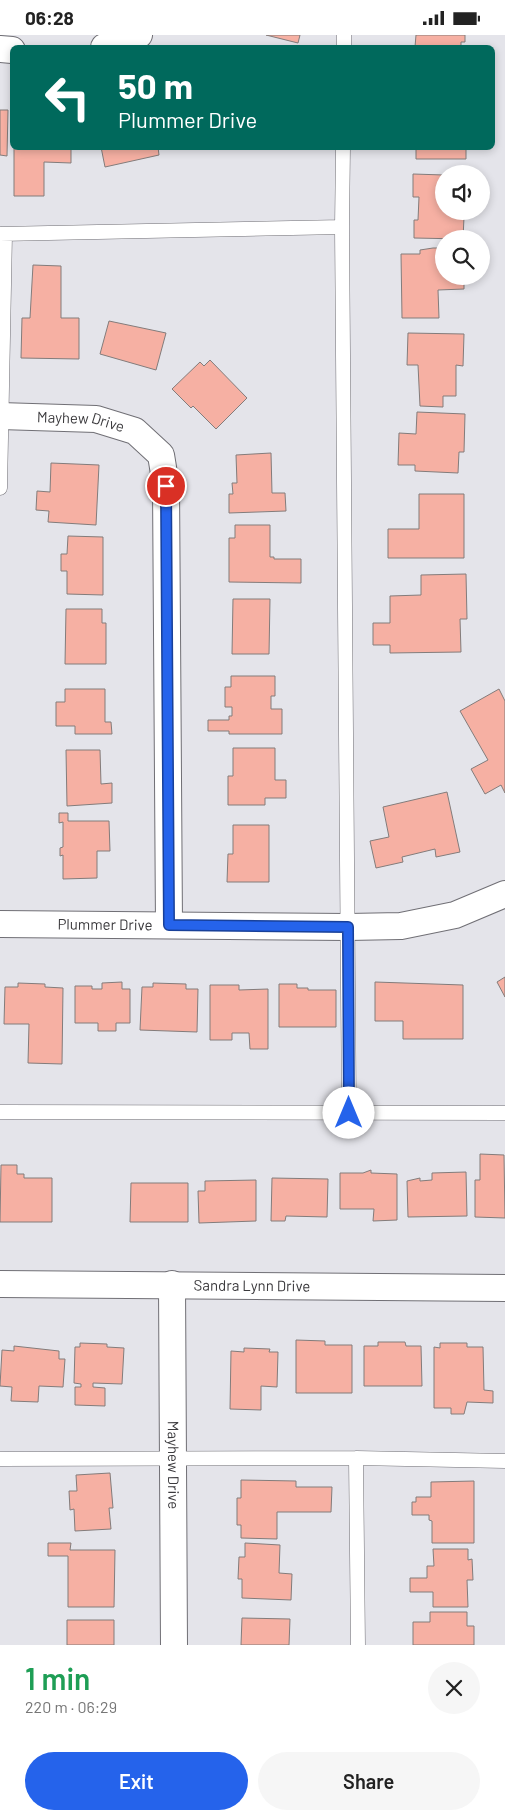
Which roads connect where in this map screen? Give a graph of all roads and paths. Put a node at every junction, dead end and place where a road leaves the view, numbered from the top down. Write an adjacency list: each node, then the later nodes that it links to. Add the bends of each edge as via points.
1 (139, 35): 2 (street)
2 (120, 45)
3 (343, 150): 4 (lane)
4 (342, 227): 5 (lane); 11 (lane)
5 (3, 234): 6 (lane)
6 (1, 416): 7 (lane); 10 (street, Mayhew Drive, via 96,419 135,431 161,455 166,486)
7 (0, 489)
8 (505, 894): 11 (street, Plummer Drive, via 454,915 401,926)
9 (0, 924): 10 (street, Plummer Drive)
10 (169, 925): 11 (street, Plummer Drive)
11 (348, 927): 13 (lane)
12 (0, 1112): 13 (lane)
13 (349, 1113): 14 (lane)
14 (505, 1113)
15 (0, 1283): 16 (street, Sandra Lynn Drive)
16 (172, 1284): 17 (street, Sandra Lynn Drive); 20 (street, Mayhew Drive)
17 (505, 1288)
18 (356, 1458): 20 (lane); 21 (lane); 23 (lane)
19 (0, 1459): 20 (lane)
20 (173, 1460): 22 (street, Mayhew Drive)
21 (505, 1461)
22 (174, 1645)
23 (358, 1645)

